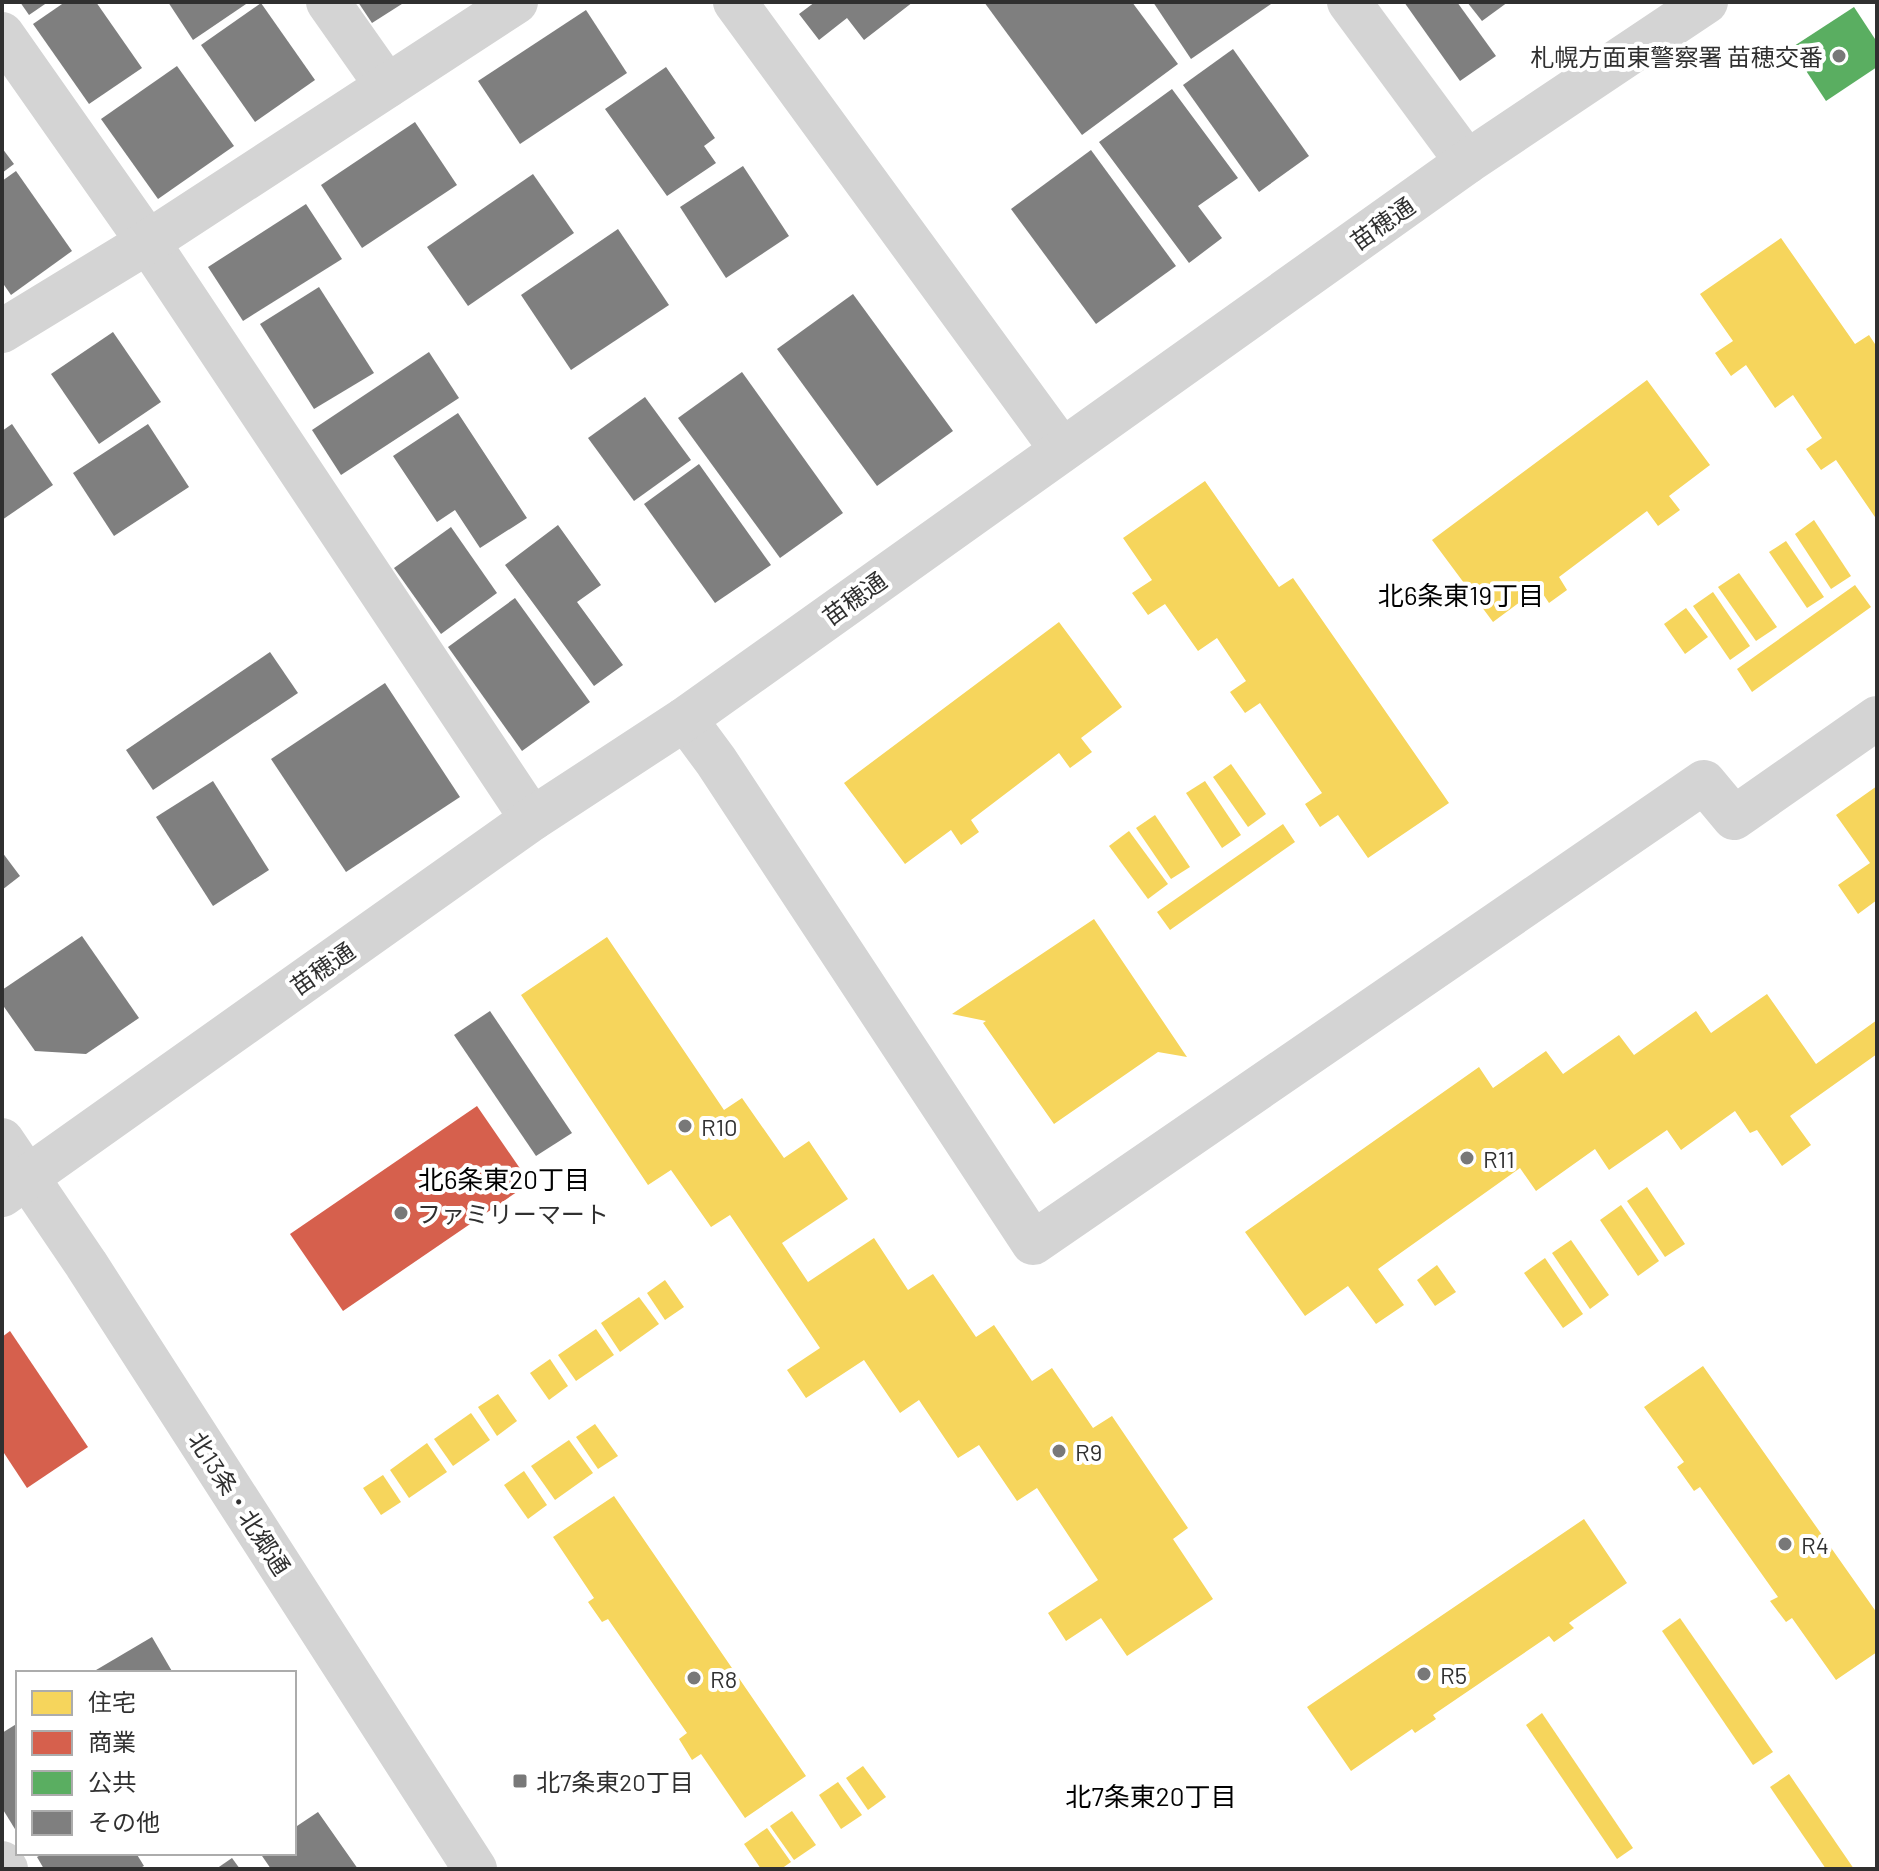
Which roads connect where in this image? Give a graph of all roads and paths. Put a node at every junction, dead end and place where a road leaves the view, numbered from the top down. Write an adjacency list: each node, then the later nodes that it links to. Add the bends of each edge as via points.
1 (328, 2): 7 (street)
2 (516, 2): 7 (street)
3 (735, 2): 11 (street)
4 (1349, 2): 8 (street)
5 (1706, 2): 8 (street, 苗穂通)
6 (2, 34): 9 (street)
7 (387, 86): 9 (street)
8 (1467, 162): 11 (street, 苗穂通)
9 (148, 242): 10 (street); 14 (street)
10 (2, 331)
11 (1062, 450): 13 (street, 苗穂通)
12 (1877, 718): 13 (street, via 1734,818 1704,782 1033,1243)
13 (685, 719): 14 (street, 苗穂通)
14 (532, 819): 16 (street, 苗穂通)
15 (2, 1140): 16 (street, 北13条・北郷通)
16 (15, 1186): 19 (street, 北13条・北郷通, via 104,1291)
17 (2, 1863): 18 (street)
18 (6, 1869)
19 (475, 1869)

